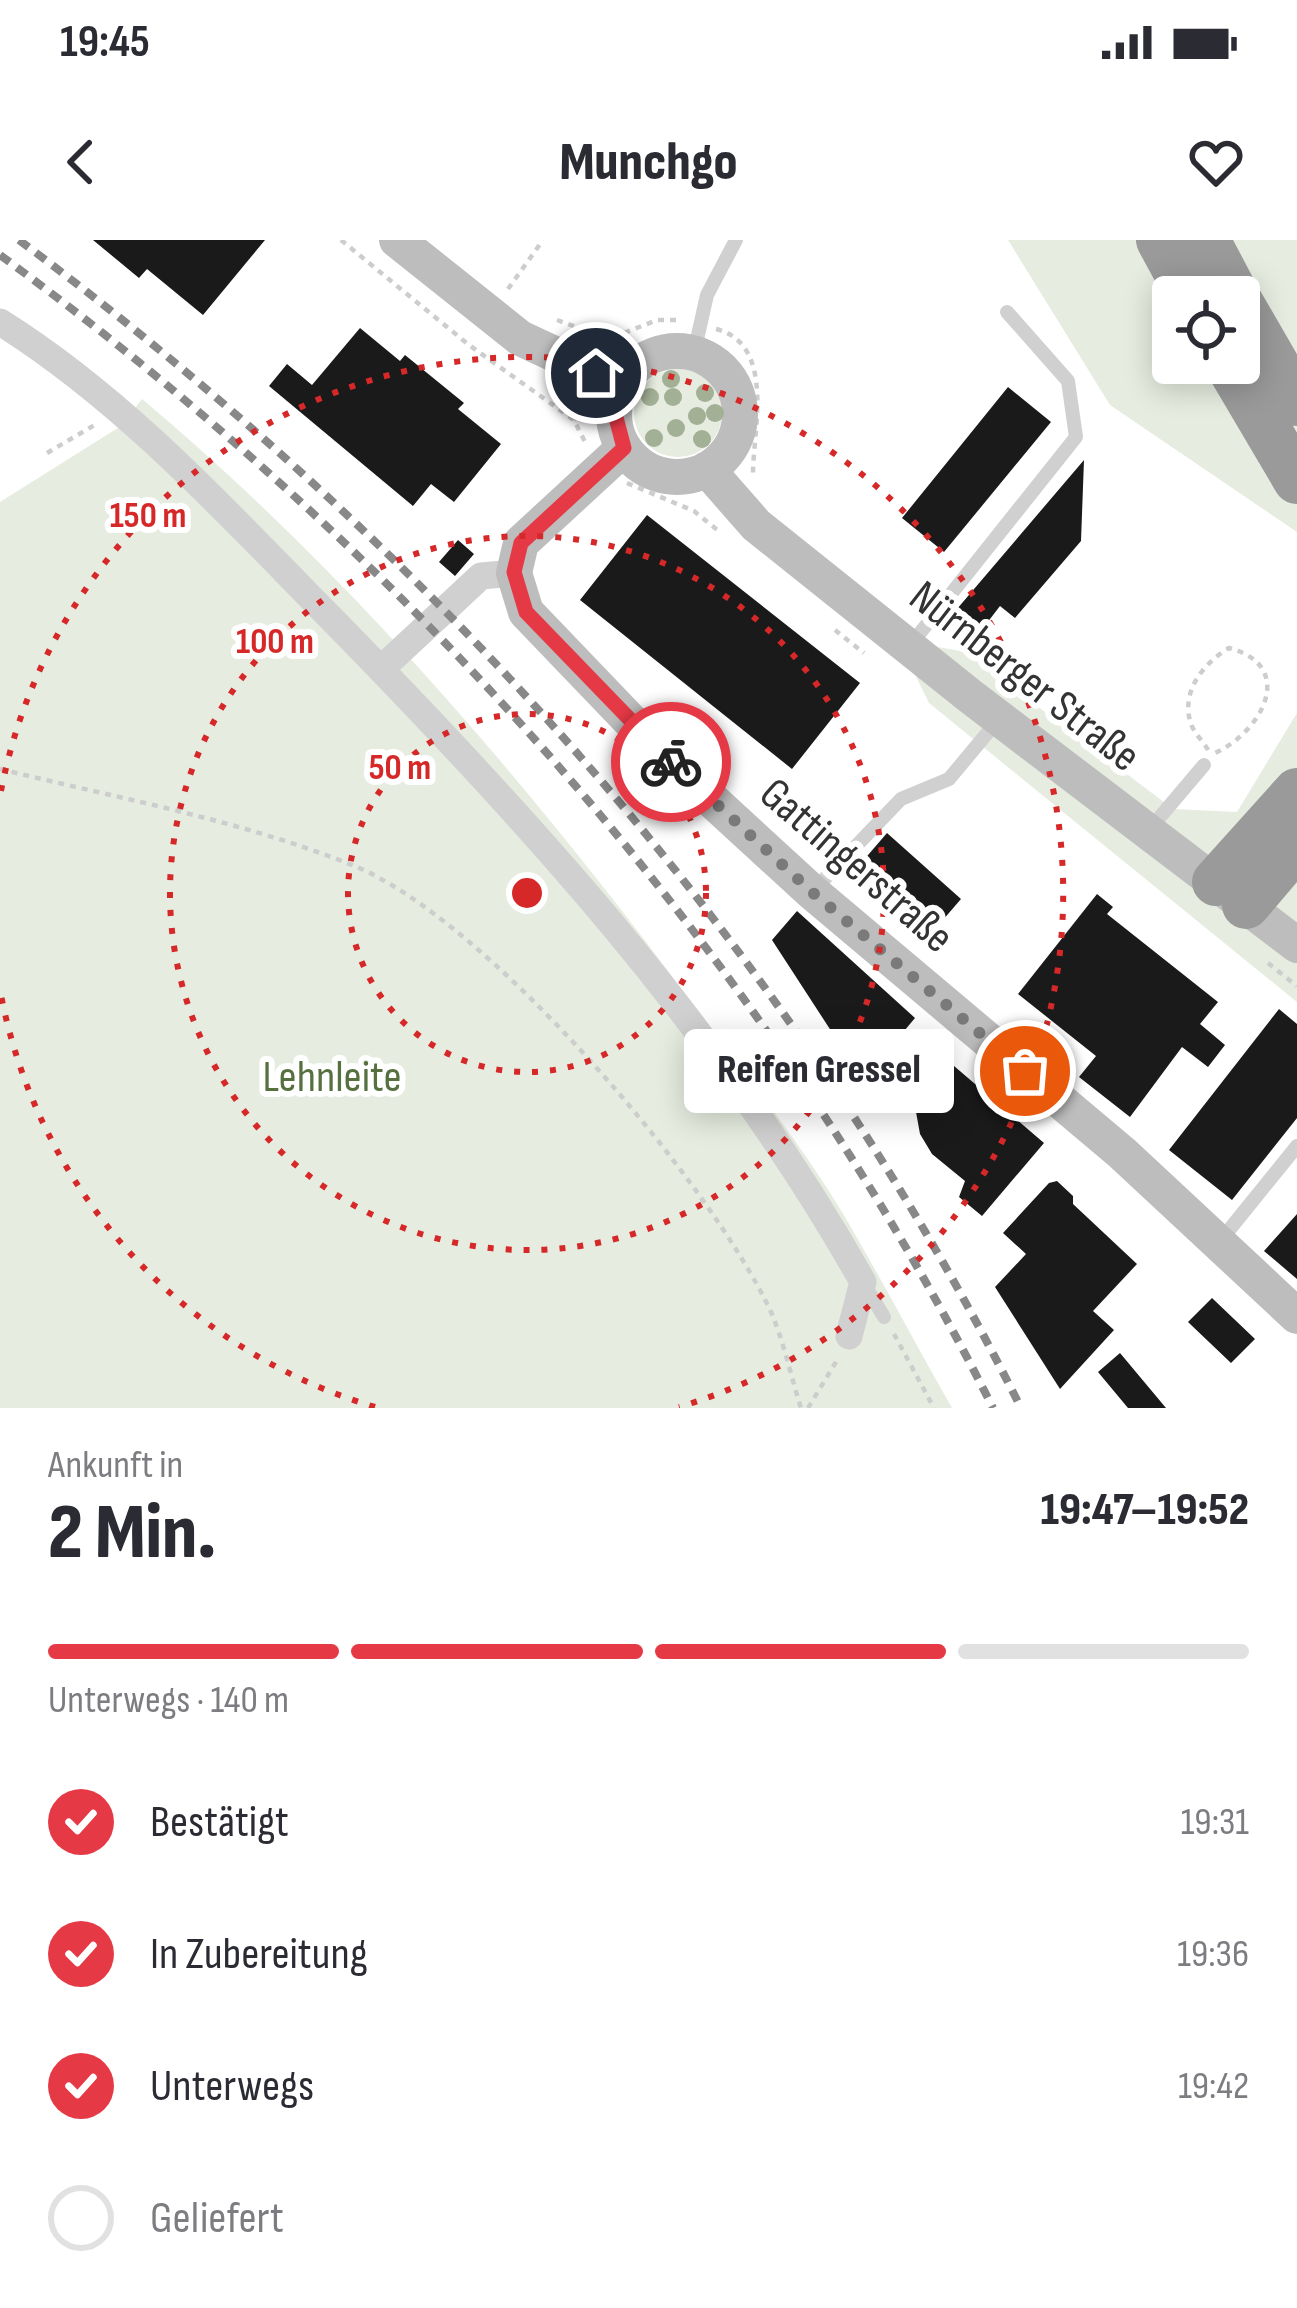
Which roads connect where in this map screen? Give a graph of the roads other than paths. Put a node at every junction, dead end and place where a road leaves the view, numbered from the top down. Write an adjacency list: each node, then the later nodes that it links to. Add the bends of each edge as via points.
1 (398, 240): 12 (street, via 520,338)
2 (736, 240): 10 (lane, via 707,295)
3 (1160, 240): 5 (highway)
4 (1206, 240): 6 (highway)
5 (1180, 276)
6 (1226, 276)
7 (1007, 312): 18 (lane, via 1068,381 1076,437)
8 (0, 322): 19 (street, via 118,411)
9 (1260, 337): 13 (highway)
10 (694, 352): 12 (street, via 657,353); 15 (street, via 713,362 738,396 735,438)
11 (1240, 384): 16 (highway)
12 (621, 385): 14 (street, via 614,410)
13 (1297, 402)
14 (624, 448): 15 (street, via 652,472); 17 (street, via 521,543)
15 (707, 470): 18 (street, Nürnberger Straße, via 756,525)
16 (1297, 480)
17 (514, 572): 19 (street, via 481,576); 25 (street, Gattingerstraße, via 526,612 666,758)
18 (909, 647): 20 (street, Nürnberger Straße)
19 (381, 669): 30 (street, via 638,954 736,1084)
20 (999, 719): 23 (street, Nürnberger Straße); 25 (lane, via 949,779 901,799)
21 (1207, 760): 23 (lane)
22 (1297, 792): 26 (highway)
23 (1149, 830): 26 (street, Nürnberger Straße)
24 (1297, 845): 26 (highway)
25 (812, 892): 29 (street, Gattingerstraße)
26 (1231, 893): 27 (street, Nürnberger Straße)
27 (1297, 945)
28 (1297, 1146): 29 (lane)
29 (1219, 1243): 31 (street, Gattingerstraße)
30 (863, 1282): 32 (lane); 33 (street)
31 (1297, 1316)
32 (884, 1318)
33 (849, 1336)

